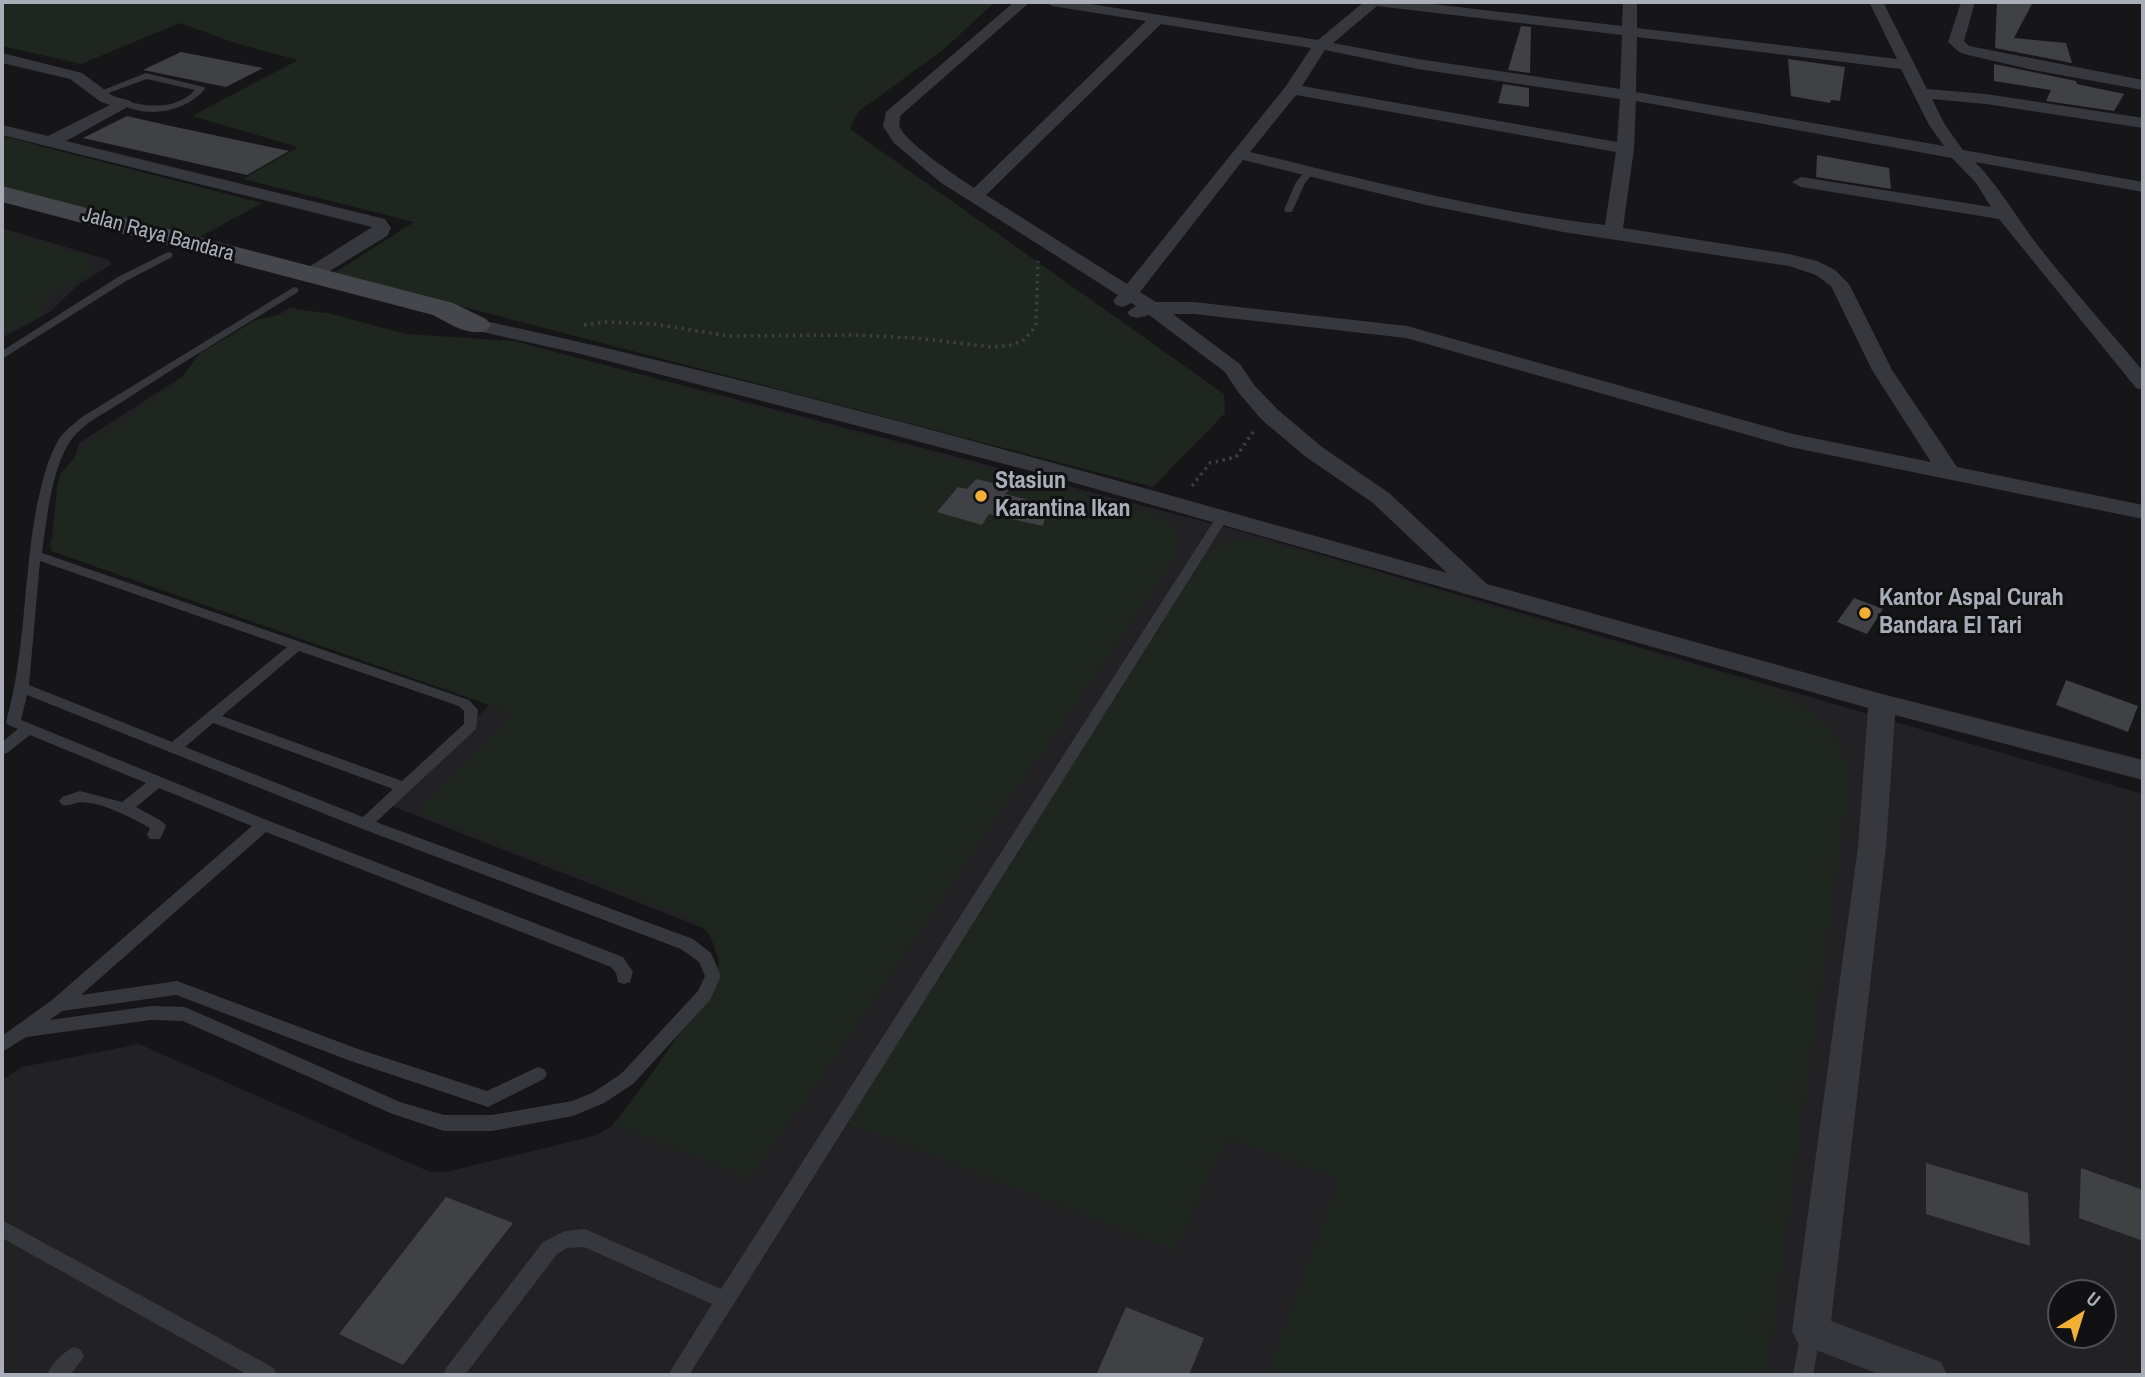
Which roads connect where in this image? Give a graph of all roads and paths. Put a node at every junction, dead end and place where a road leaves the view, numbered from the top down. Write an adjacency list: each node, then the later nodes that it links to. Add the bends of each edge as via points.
1 (1008, 2): 35 (street, via 875,120 891,147 933,182)
2 (1023, 2): 30 (street, via 899,107 890,120 900,139 946,178)
3 (1052, 2): 9 (street)
4 (1373, 2): 11 (street)
5 (1380, 2): 10 (street)
6 (1630, 2): 10 (street)
7 (1876, 2): 13 (street)
8 (1968, 2): 14 (street, via 1956,42 1964,49)
9 (1158, 18): 11 (street); 30 (street)
10 (1630, 31): 13 (street); 18 (street)
11 (1321, 45): 15 (street); 18 (street)
12 (2, 58): 17 (street, via 76,76)
13 (1907, 65): 16 (street)
14 (2143, 85)
15 (1292, 89): 23 (street); 25 (street)
16 (1923, 93): 20 (street); 24 (street, via 1937,125)
17 (97, 94): 19 (street); 19 (lane, via 146,76 201,89 158,111)
18 (1628, 95): 23 (street); 24 (street)
19 (125, 104): 22 (street)
20 (2143, 123)
21 (2, 131): 22 (street)
22 (50, 142): 37 (street, via 379,223 380,232)
23 (1625, 149): 34 (street)
24 (1957, 152): 28 (street); 33 (street, via 1983,180)
25 (1239, 154): 26 (street); 38 (street)
26 (1310, 171): 31 (lane); 34 (street, via 1490,213)
27 (1801, 182): 33 (street)
28 (2143, 187)
29 (2, 194): 37 (main road, Jalan Raya Bandara)
30 (975, 195): 38 (street)
31 (1290, 210)
32 (2, 211): 36 (main road, Jalan Raya Bandara)
33 (2005, 215): 42 (street)
34 (1613, 232): 44 (street, via 1789,260 1832,276 1882,370)
35 (1040, 250): 38 (street); 40 (path, via 1036,326 1024,340 1012,345 969,346 853,335 728,336 654,324)
36 (168, 255): 37 (main road, Jalan Raya Bandara); 41 (lane)
37 (305, 281): 39 (main road, via 422,323); 48 (lane, via 130,392 65,439 58,452)
38 (1136, 304): 43 (street, via 1218,374 1245,387); 44 (street, via 1251,312 1407,332 1790,440)
39 (476, 325): 45 (street, via 587,349)
40 (579, 326)
41 (2, 356)
42 (2143, 384)
43 (1270, 415): 45 (path, via 1236,457 1210,463 1190,489); 49 (street, via 1381,498)
44 (1950, 474): 46 (street)
45 (1163, 499): 47 (street)
46 (2143, 512)
47 (1223, 516): 49 (street); 72 (lane)
48 (35, 555): 50 (lane); 51 (lane)
49 (1479, 589): 52 (street)
50 (298, 645): 53 (lane); 60 (lane, via 417,685 471,710 471,726)
51 (21, 687): 54 (lane); 57 (lane)
52 (1882, 703): 58 (street); 73 (street, via 1872,847)
53 (210, 717): 57 (lane); 60 (lane)
54 (7, 720): 55 (lane)
55 (28, 729): 56 (lane); 59 (lane)
56 (2, 749)
57 (173, 749): 63 (lane)
58 (2143, 770)
59 (157, 782): 62 (lane); 64 (lane)
60 (402, 787): 63 (lane)
61 (67, 801): 62 (lane, via 79,796)
62 (125, 808): 65 (lane, via 158,827)
63 (365, 824): 68 (lane, via 687,944 705,958 713,976 704,995 627,1079 573,1108 492,1123 444,1124 396,1108 185,1014 151,1013)
64 (264, 825): 66 (lane, via 617,962); 67 (lane)
65 (155, 835)
66 (624, 977)
67 (58, 1005): 68 (lane); 70 (lane, via 177,988 354,1055 488,1098)
68 (26, 1030): 69 (lane)
69 (2, 1045)
70 (538, 1074)
71 (2, 1228): 76 (lane)
72 (726, 1301): 77 (lane, via 585,1238 565,1240 550,1248); 78 (lane)
73 (1811, 1331): 79 (lane); 80 (street)
74 (74, 1357): 75 (lane)
75 (57, 1375)
76 (267, 1375)
77 (453, 1375)
78 (678, 1375)
79 (1803, 1375)
80 (1928, 1375)

